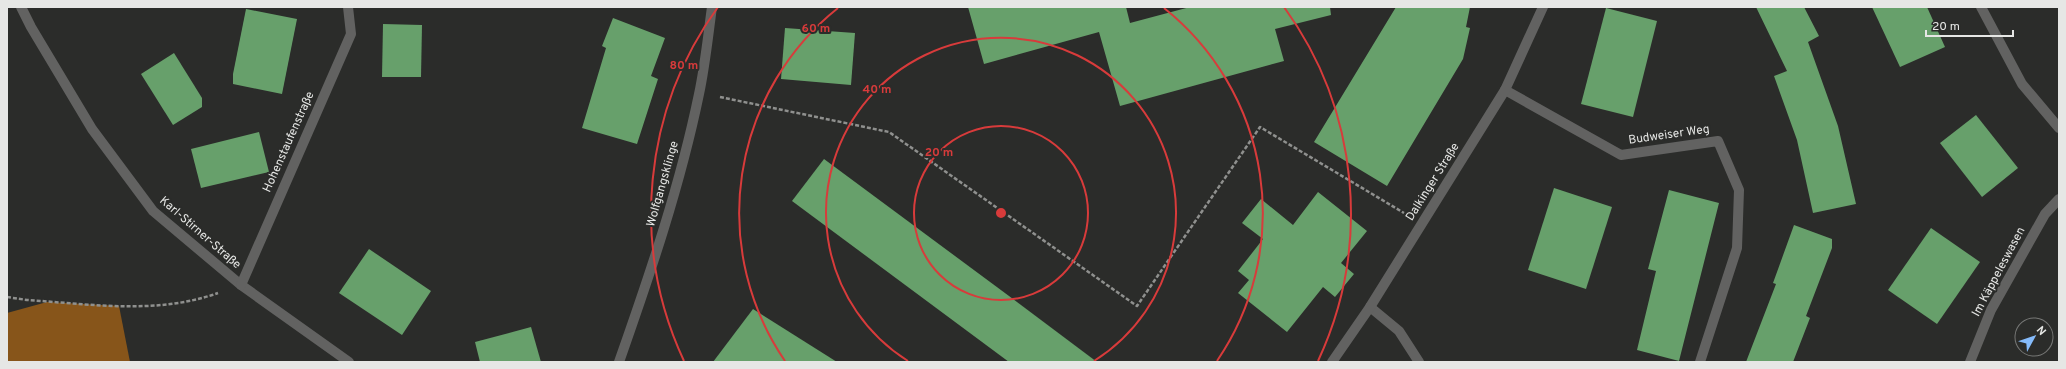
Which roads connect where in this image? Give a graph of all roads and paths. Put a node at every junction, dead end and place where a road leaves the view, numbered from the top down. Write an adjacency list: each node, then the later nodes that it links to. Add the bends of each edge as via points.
1 (21, 7): 11 (street, Karl-Stirner-Straße, via 92,129 153,210)
2 (348, 7): 11 (street, Hohenstaufenstraße, via 351,34)
3 (712, 7): 7 (street, Wolfgangsklinge)
4 (1543, 7): 6 (street, Dalkinger Straße)
5 (1981, 7): 8 (street, via 2022,84)
6 (1505, 90): 10 (street, Dalkinger Straße); 18 (street, Budweiser Weg, via 1621,155 1718,141 1739,190 1737,248)
7 (700, 93): 10 (path, via 889,132 1137,306 1260,127); 15 (street, Wolfgangsklinge, via 677,187)
8 (2059, 128)
9 (2059, 199): 19 (street, Im Käppeleswasen, via 2045,214 1991,310)
10 (1423, 224): 13 (street, Dalkinger Straße)
11 (241, 285): 12 (path, via 199,300 155,307); 14 (street, Karl-Stirner-Straße)
12 (7, 297)
13 (1370, 307): 16 (street, Dalkinger Straße); 17 (street, via 1399,331)
14 (349, 362)
15 (619, 362)
16 (1332, 362)
17 (1419, 362)
18 (1700, 362)
19 (1970, 362)

